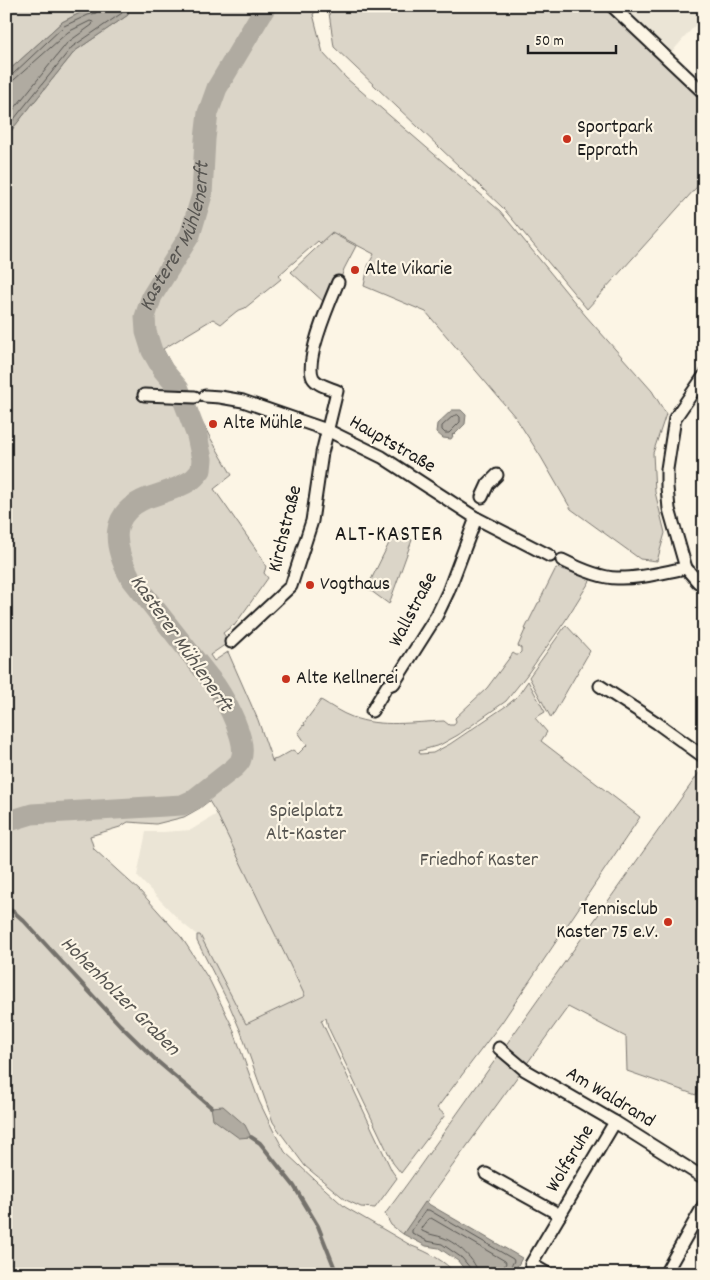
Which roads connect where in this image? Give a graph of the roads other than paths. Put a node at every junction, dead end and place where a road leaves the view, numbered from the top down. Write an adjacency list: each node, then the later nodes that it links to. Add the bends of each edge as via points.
1 (612, 6): 2 (street)
2 (704, 94)
3 (338, 282): 6 (street, Kirchstraße, via 312,358 316,382 337,391)
4 (704, 376): 11 (street, via 675,418 667,469 669,510)
5 (144, 395): 6 (street, Hauptstraße, via 220,397 243,401)
6 (327, 430): 8 (street, Hauptstraße); 13 (street, Kirchstraße, via 312,521 291,586)
7 (497, 475): 8 (street, Wallstraße, via 488,484)
8 (477, 509): 9 (street, Hauptstraße); 15 (street, Wallstraße, via 437,614 394,683 387,686)
9 (550, 556)
10 (562, 560): 11 (street, via 615,578)
11 (686, 568): 12 (street)
12 (704, 586)
13 (230, 644)
14 (600, 686): 16 (street)
15 (372, 710)
16 (704, 757)
17 (499, 1048): 18 (street, Am Waldrand, via 526,1070)
18 (615, 1122): 20 (street, Am Waldrand); 22 (street, Wolfsruhe)
19 (486, 1174): 22 (street, Wolfsruhe)
20 (704, 1178)
21 (704, 1205): 24 (street)
22 (560, 1215): 23 (street, Wolfsruhe, via 531,1264)
23 (548, 1274)
24 (665, 1274)

